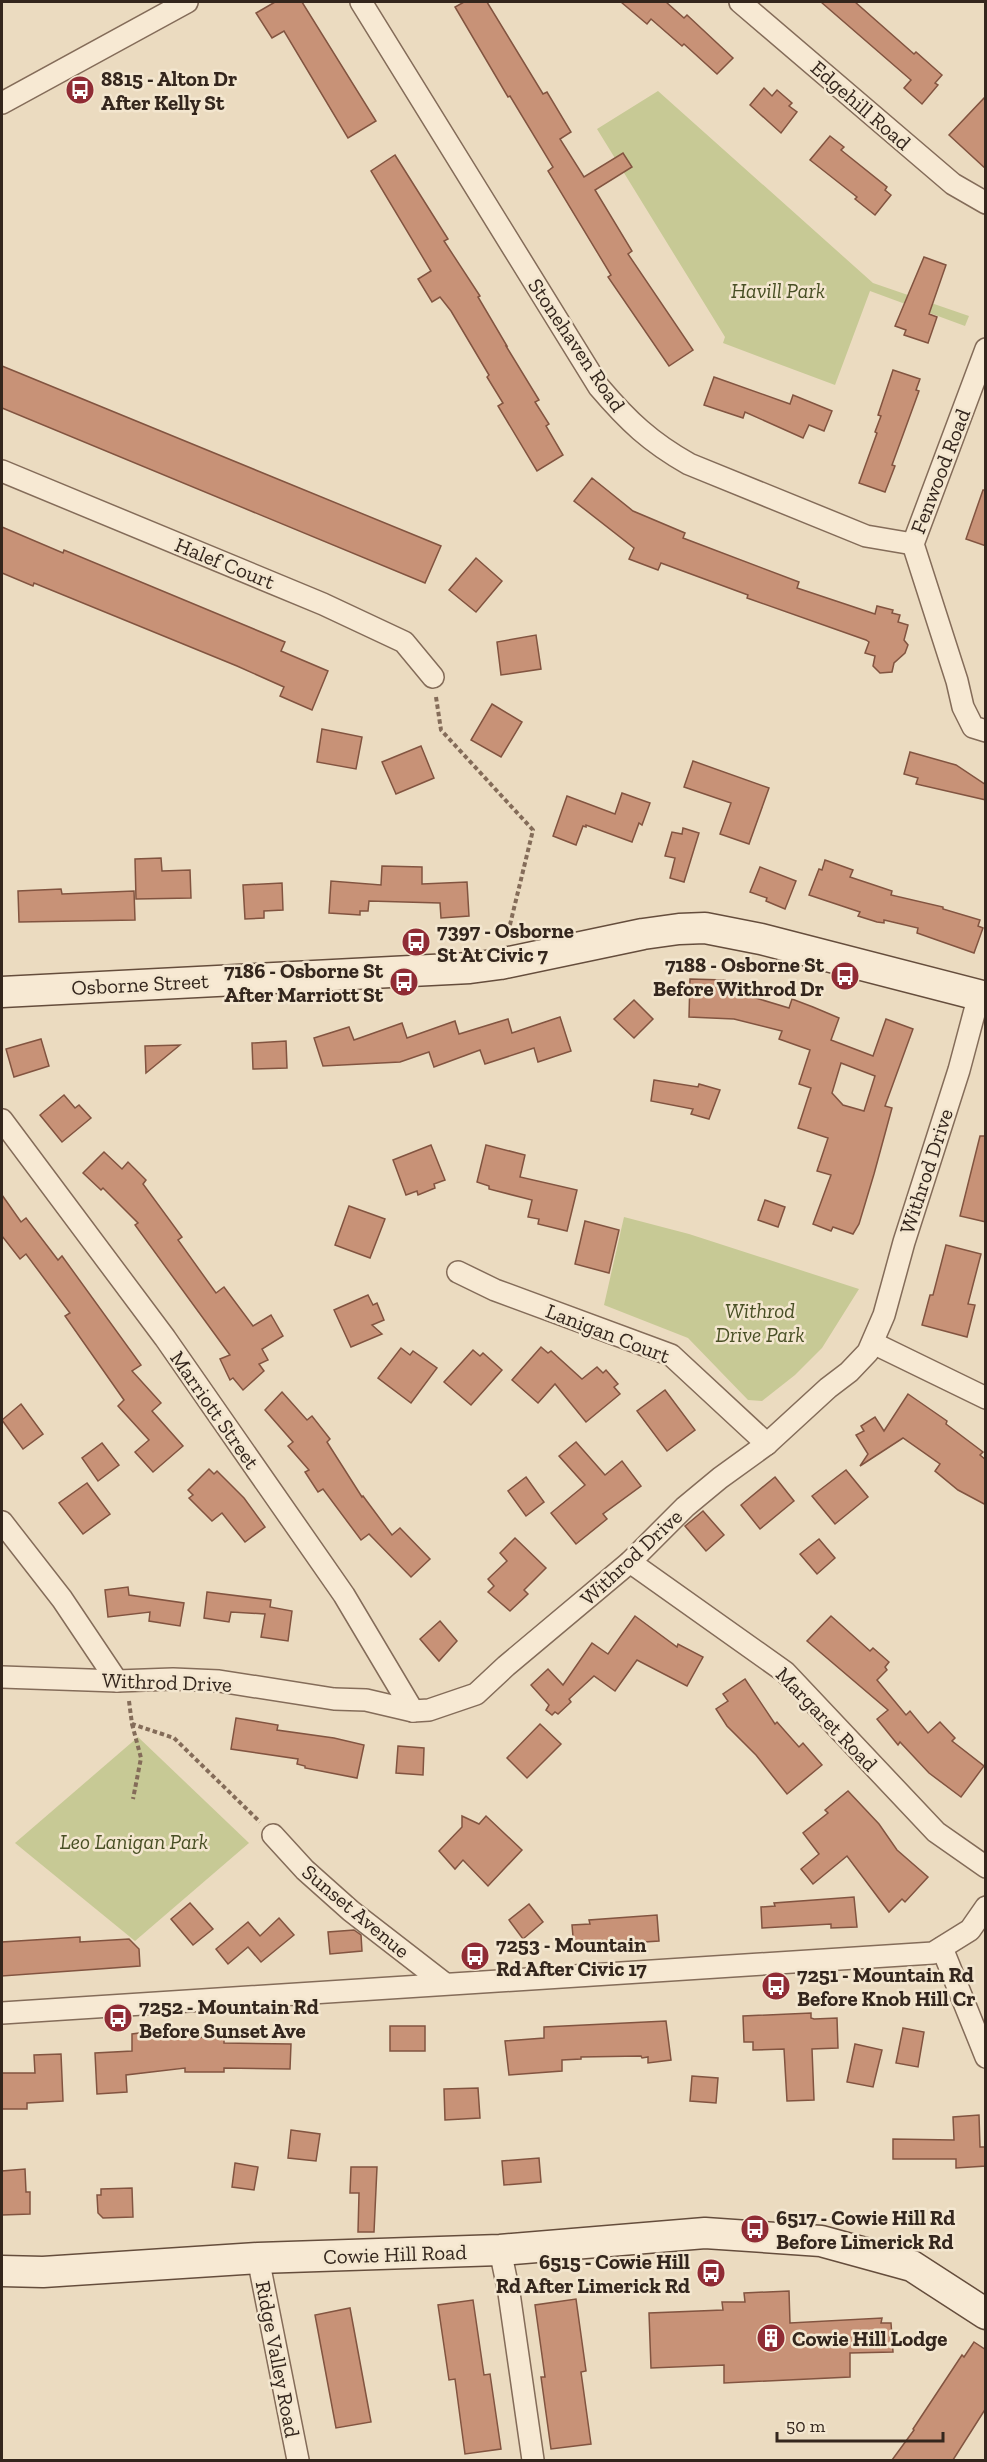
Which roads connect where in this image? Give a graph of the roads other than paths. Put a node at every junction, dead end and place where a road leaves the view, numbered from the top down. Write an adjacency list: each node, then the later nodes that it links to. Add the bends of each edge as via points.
1 (187, 2): 4 (street)
2 (361, 2): 8 (street, Stonehaven Road, via 599,387 626,419 689,464 866,536)
3 (740, 2): 5 (street, Edgehill Road, via 954,184)
4 (2, 103)
5 (986, 203)
6 (986, 350): 8 (street, Fenwood Road)
7 (2, 471): 9 (street, Halef Court, via 323,604 404,642)
8 (913, 544): 10 (street, Fenwood Road, via 959,696 973,727)
9 (433, 677)
10 (986, 731)
11 (2, 992): 12 (street, Osborne Street, via 470,968 644,934 705,928)
12 (982, 996): 15 (street, Withrod Drive)
13 (2, 1120): 22 (street, Marriott Street, via 192,1376 344,1595)
14 (458, 1272): 17 (street, Lanigan Court, via 495,1290 671,1355)
15 (873, 1343): 16 (street); 17 (street, Withrod Drive, via 849,1372)
16 (986, 1398)
17 (767, 1444): 19 (street, Withrod Drive, via 685,1507)
18 (2, 1522): 21 (street, via 62,1599)
19 (630, 1562): 22 (street, Withrod Drive, via 476,1694 429,1710); 24 (street, Margaret Road, via 785,1672 936,1832)
20 (2, 1677): 21 (street, Withrod Drive)
21 (117, 1681): 22 (street, Withrod Drive, via 219,1681 334,1699 366,1700)
22 (413, 1711)
23 (273, 1835): 27 (street, Sunset Avenue, via 351,1911)
24 (986, 1867)
25 (986, 1907): 26 (street, via 970,1930)
26 (942, 1948): 27 (street, via 933,1953); 29 (street)
27 (444, 1983): 28 (street)
28 (2, 2013)
29 (986, 2057)
30 (500, 2250): 31 (street, Cowie Hill Road); 33 (street, Cowie Hill Road, via 705,2233 821,2241 912,2266); 35 (street)
31 (258, 2258): 32 (street, Cowie Hill Road); 34 (street, Ridge Valley Road)
32 (2, 2271)
33 (986, 2314)
34 (298, 2460)
35 (533, 2460)

